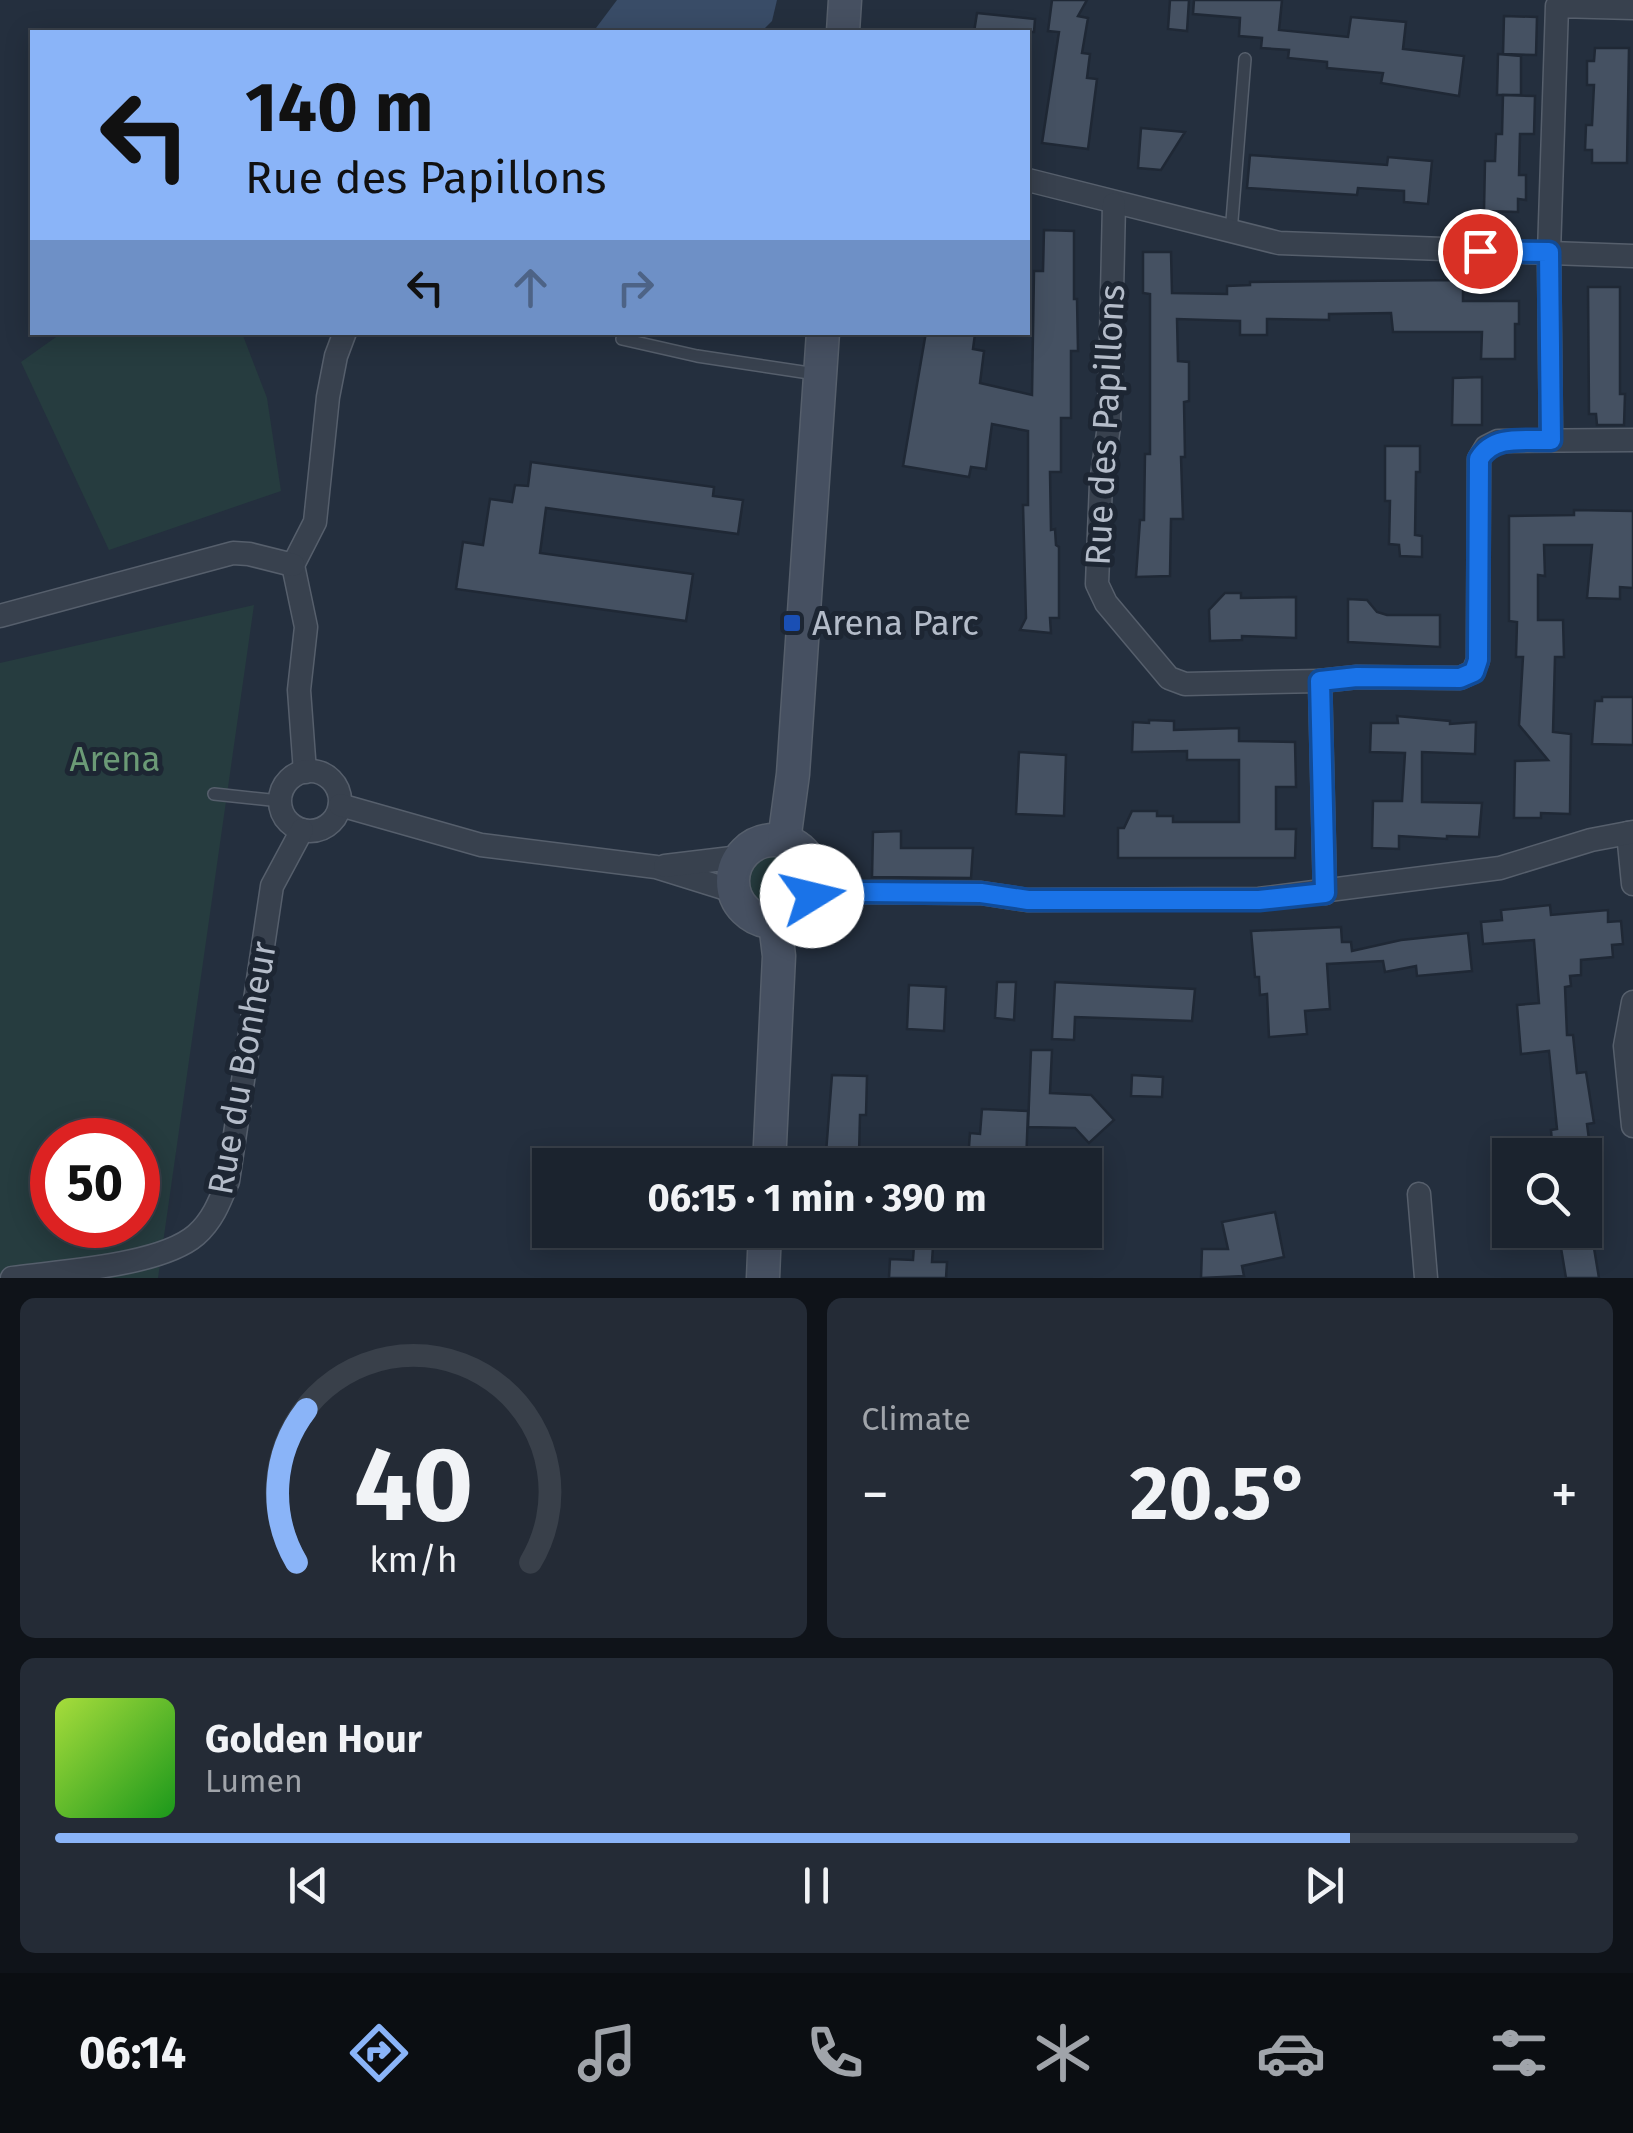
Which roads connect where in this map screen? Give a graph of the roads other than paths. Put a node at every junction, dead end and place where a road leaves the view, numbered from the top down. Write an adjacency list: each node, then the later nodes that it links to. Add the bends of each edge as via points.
1 (846, 0): 3 (main road)
2 (1633, 8): 8 (street, via 1557,6)
3 (844, 30)
4 (1245, 60): 7 (lane)
5 (1030, 181): 6 (street)
6 (1114, 204): 7 (street); 18 (street, Rue des Papillons, via 1097,584 1168,678 1186,684)
7 (1231, 234): 8 (street, via 1308,246)
8 (1549, 252): 9 (street); 14 (street)
9 (1633, 256)
10 (344, 335): 16 (street, via 328,397 316,522)
11 (823, 335): 13 (main road)
12 (622, 338): 13 (lane)
13 (820, 374): 25 (main road)
14 (1551, 440): 15 (street); 18 (street, via 1498,442 1479,459 1474,672 1460,678)
15 (1633, 440)
16 (292, 565): 17 (street, via 233,554); 19 (street, via 306,627 299,690)
17 (0, 616)
18 (1320, 681): 31 (street)
19 (305, 772): 21 (street, via 285,783); 22 (street, via 329,778)
20 (214, 794): 21 (lane)
21 (280, 801): 23 (street, via 286,819)
22 (340, 805): 23 (street, via 322,828); 27 (street, via 480,846)
23 (302, 830): 38 (street, Rue du Bonheur, via 272,886 228,1181 216,1214 195,1236)
24 (1630, 832): 29 (street); 31 (street, via 1500,868)
25 (784, 840): 26 (main road, via 756,844); 28 (main road, via 811,862)
26 (740, 857): 27 (street); 30 (main road)
27 (656, 867): 30 (street)
28 (815, 884): 31 (street, via 1028,900 1259,900); 32 (main road, via 798,916)
29 (1633, 884)
30 (733, 891): 32 (main road, via 748,914)
31 (1325, 893)
32 (774, 923): 35 (main road, via 779,956)
33 (1633, 1002): 34 (street, via 1625,1046)
34 (1633, 1126)
35 (769, 1148)
36 (1419, 1194): 41 (street)
37 (764, 1248): 40 (main road)
38 (128, 1269): 39 (street, Rue du Bonheur)
39 (12, 1278)
40 (763, 1278)
41 (1426, 1278)

